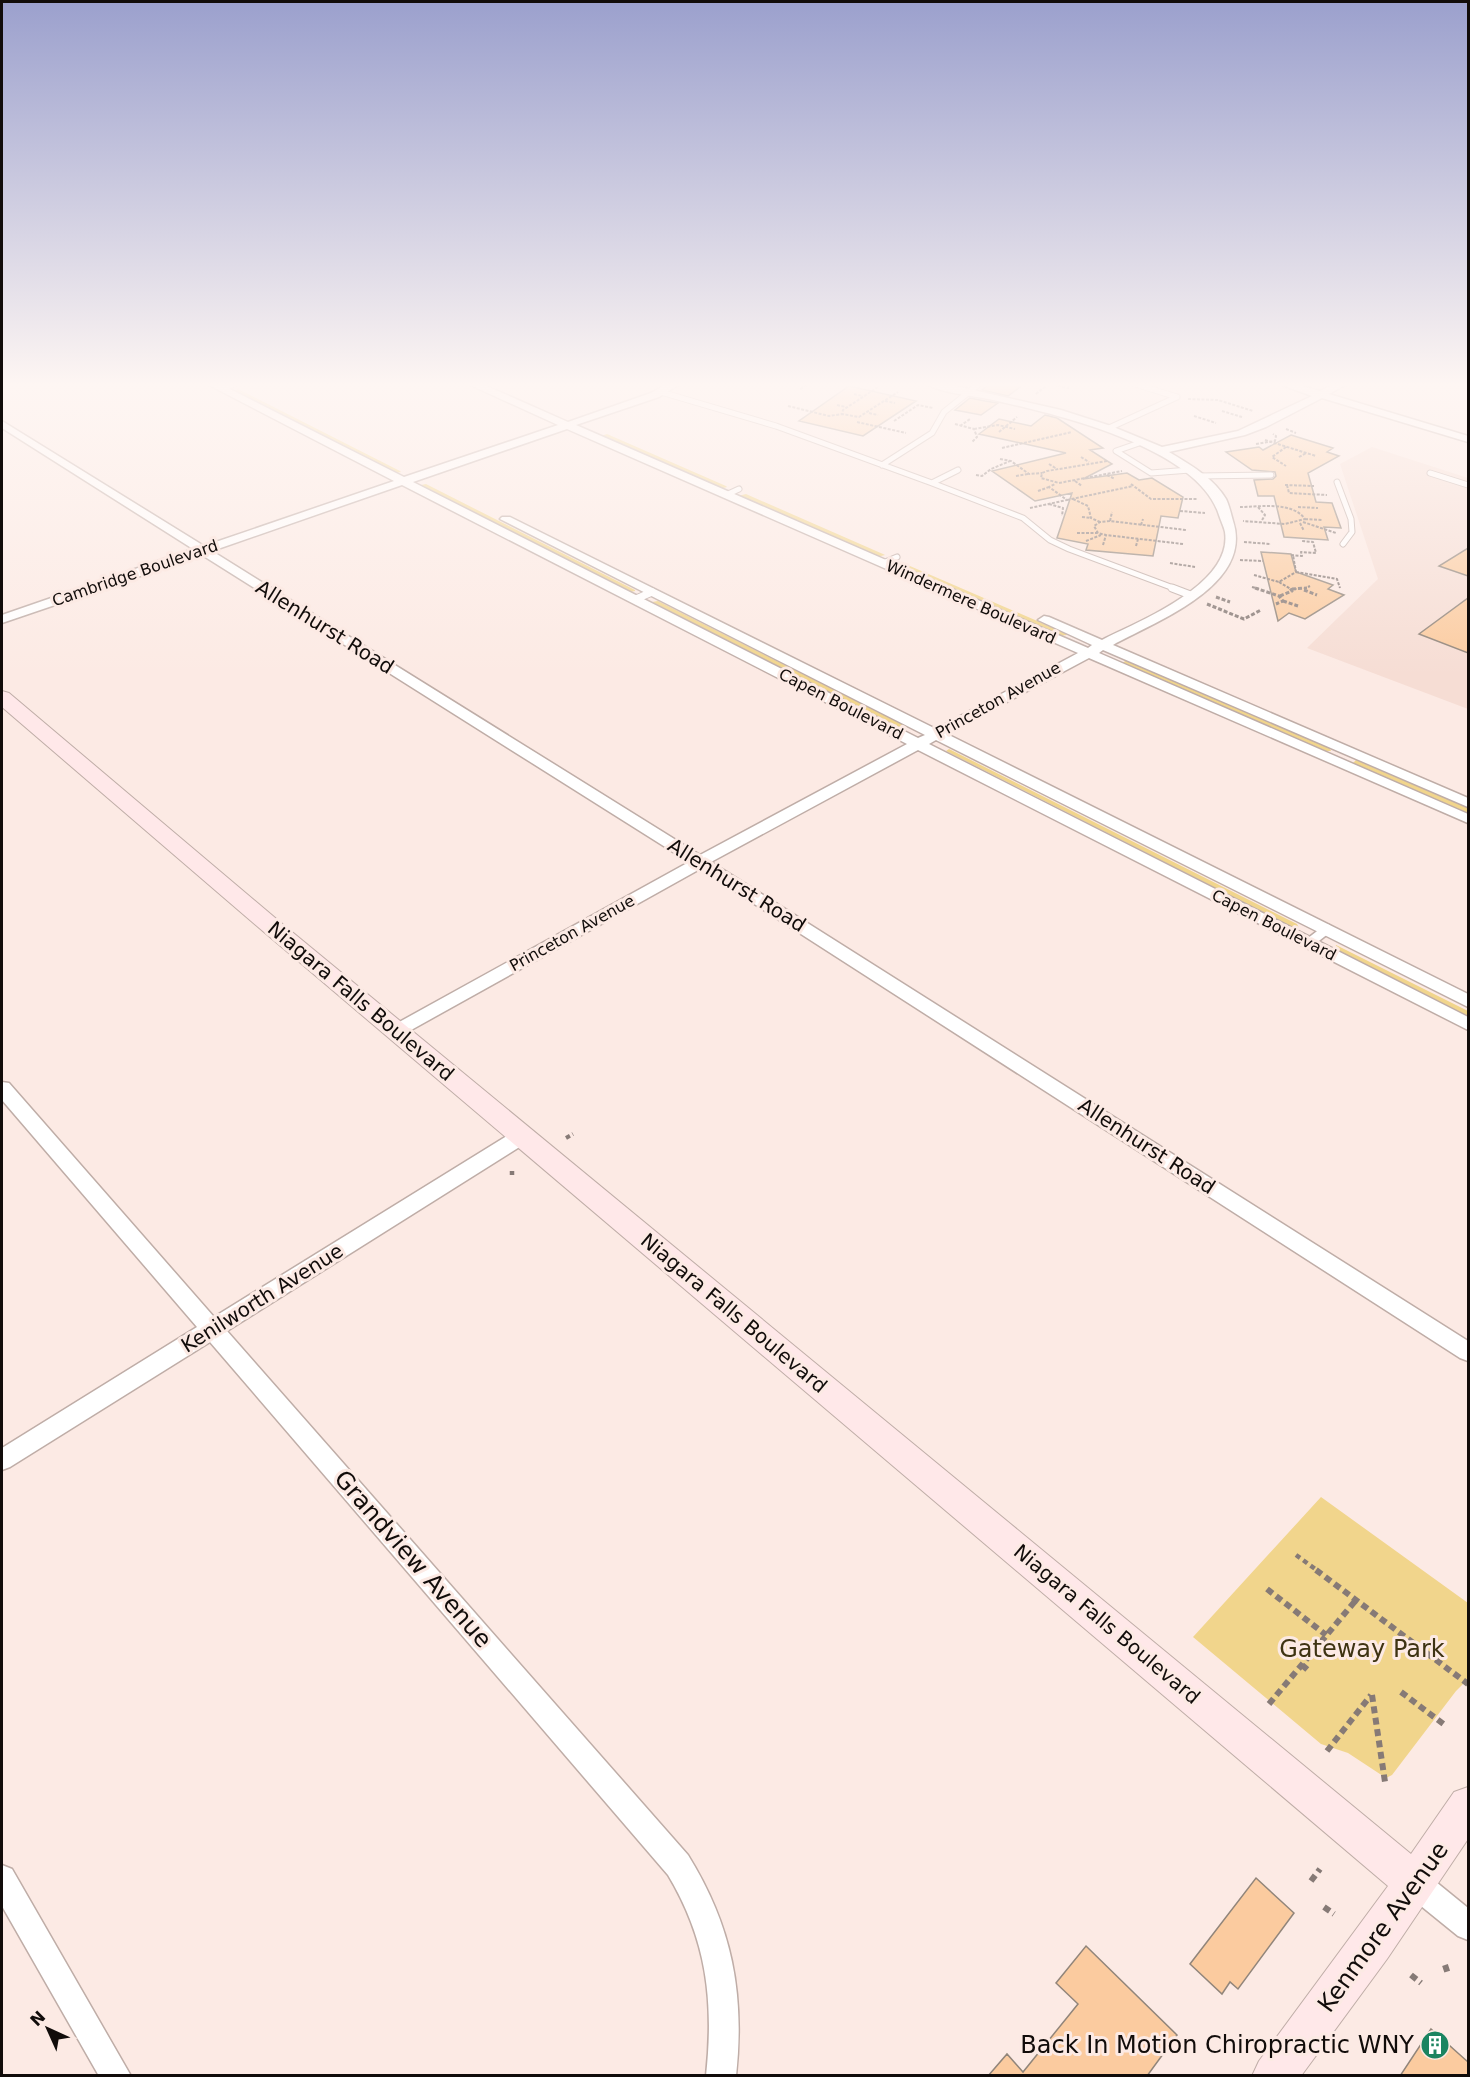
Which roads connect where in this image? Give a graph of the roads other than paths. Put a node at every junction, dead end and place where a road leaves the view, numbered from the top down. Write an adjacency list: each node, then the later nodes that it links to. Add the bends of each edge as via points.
1 (92, 481): 14 (street, Allenhurst Road)
2 (403, 481): 14 (street, Cambridge Boulevard); 18 (street, Capen Boulevard)
3 (429, 481): 17 (street, Capen Boulevard)
4 (694, 481): 12 (street, Windermere Boulevard)
5 (721, 481): 11 (street, Windermere Boulevard)
6 (926, 481): 10 (lane)
7 (936, 481): 10 (lane)
8 (1202, 481): 19 (street, Princeton Avenue, via 1221,501 1231,527 1231,540 1222,566)
9 (1337, 482): 13 (lane, via 1352,526)
10 (932, 483): 19 (lane, via 1023,518 1050,540 1069,549)
11 (740, 489): 12 (lane); 15 (street, Windermere Boulevard)
12 (726, 495): 16 (street, Windermere Boulevard)
13 (1343, 544)
14 (202, 550): 20 (street, Cambridge Boulevard); 30 (street, Allenhurst Road)
15 (897, 557): 16 (lane); 21 (street, Windermere Boulevard)
16 (883, 563): 22 (street, Windermere Boulevard)
17 (652, 592): 18 (lane); 24 (street, Capen Boulevard)
18 (636, 599): 25 (street, Capen Boulevard)
19 (1198, 599): 21 (street, Princeton Avenue)
20 (2, 619)
21 (1100, 644): 22 (street, Princeton Avenue); 26 (street, Windermere Boulevard)
22 (1086, 652): 24 (street, Princeton Avenue); 27 (street, Windermere Boulevard)
23 (2, 697): 35 (main road, Niagara Falls Boulevard)
24 (936, 734): 25 (street, Princeton Avenue); 31 (street, Capen Boulevard)
25 (919, 743): 30 (street, Princeton Avenue); 32 (street, Capen Boulevard)
26 (1350, 752): 27 (lane); 28 (street, Windermere Boulevard)
27 (1337, 762): 29 (street, Windermere Boulevard)
28 (1468, 803)
29 (1468, 819)
30 (700, 862): 35 (street, Princeton Avenue); 39 (street, Allenhurst Road)
31 (1327, 929): 32 (lane); 33 (street, Capen Boulevard)
32 (1309, 943): 34 (street, Capen Boulevard)
33 (1468, 1000)
34 (1468, 1024)
35 (398, 1030): 37 (main road, Niagara Falls Boulevard)
36 (2, 1088): 38 (street, Grandview Avenue)
37 (515, 1161): 38 (street, Kenilworth Avenue); 43 (main road, Niagara Falls Boulevard)
38 (213, 1328): 40 (street, Kenilworth Avenue); 46 (street, Grandview Avenue, via 678,1865 695,1890 712,1934 724,1990)
39 (1468, 1352)
40 (2, 1460)
41 (1468, 1806): 43 (main road, Kenmore Avenue)
42 (2, 1879): 45 (street)
43 (1415, 1883): 44 (street, Niagara Falls Boulevard); 47 (main road, Kenmore Avenue)
44 (1468, 1926)
45 (116, 2076)
46 (721, 2076)
47 (1274, 2076)

